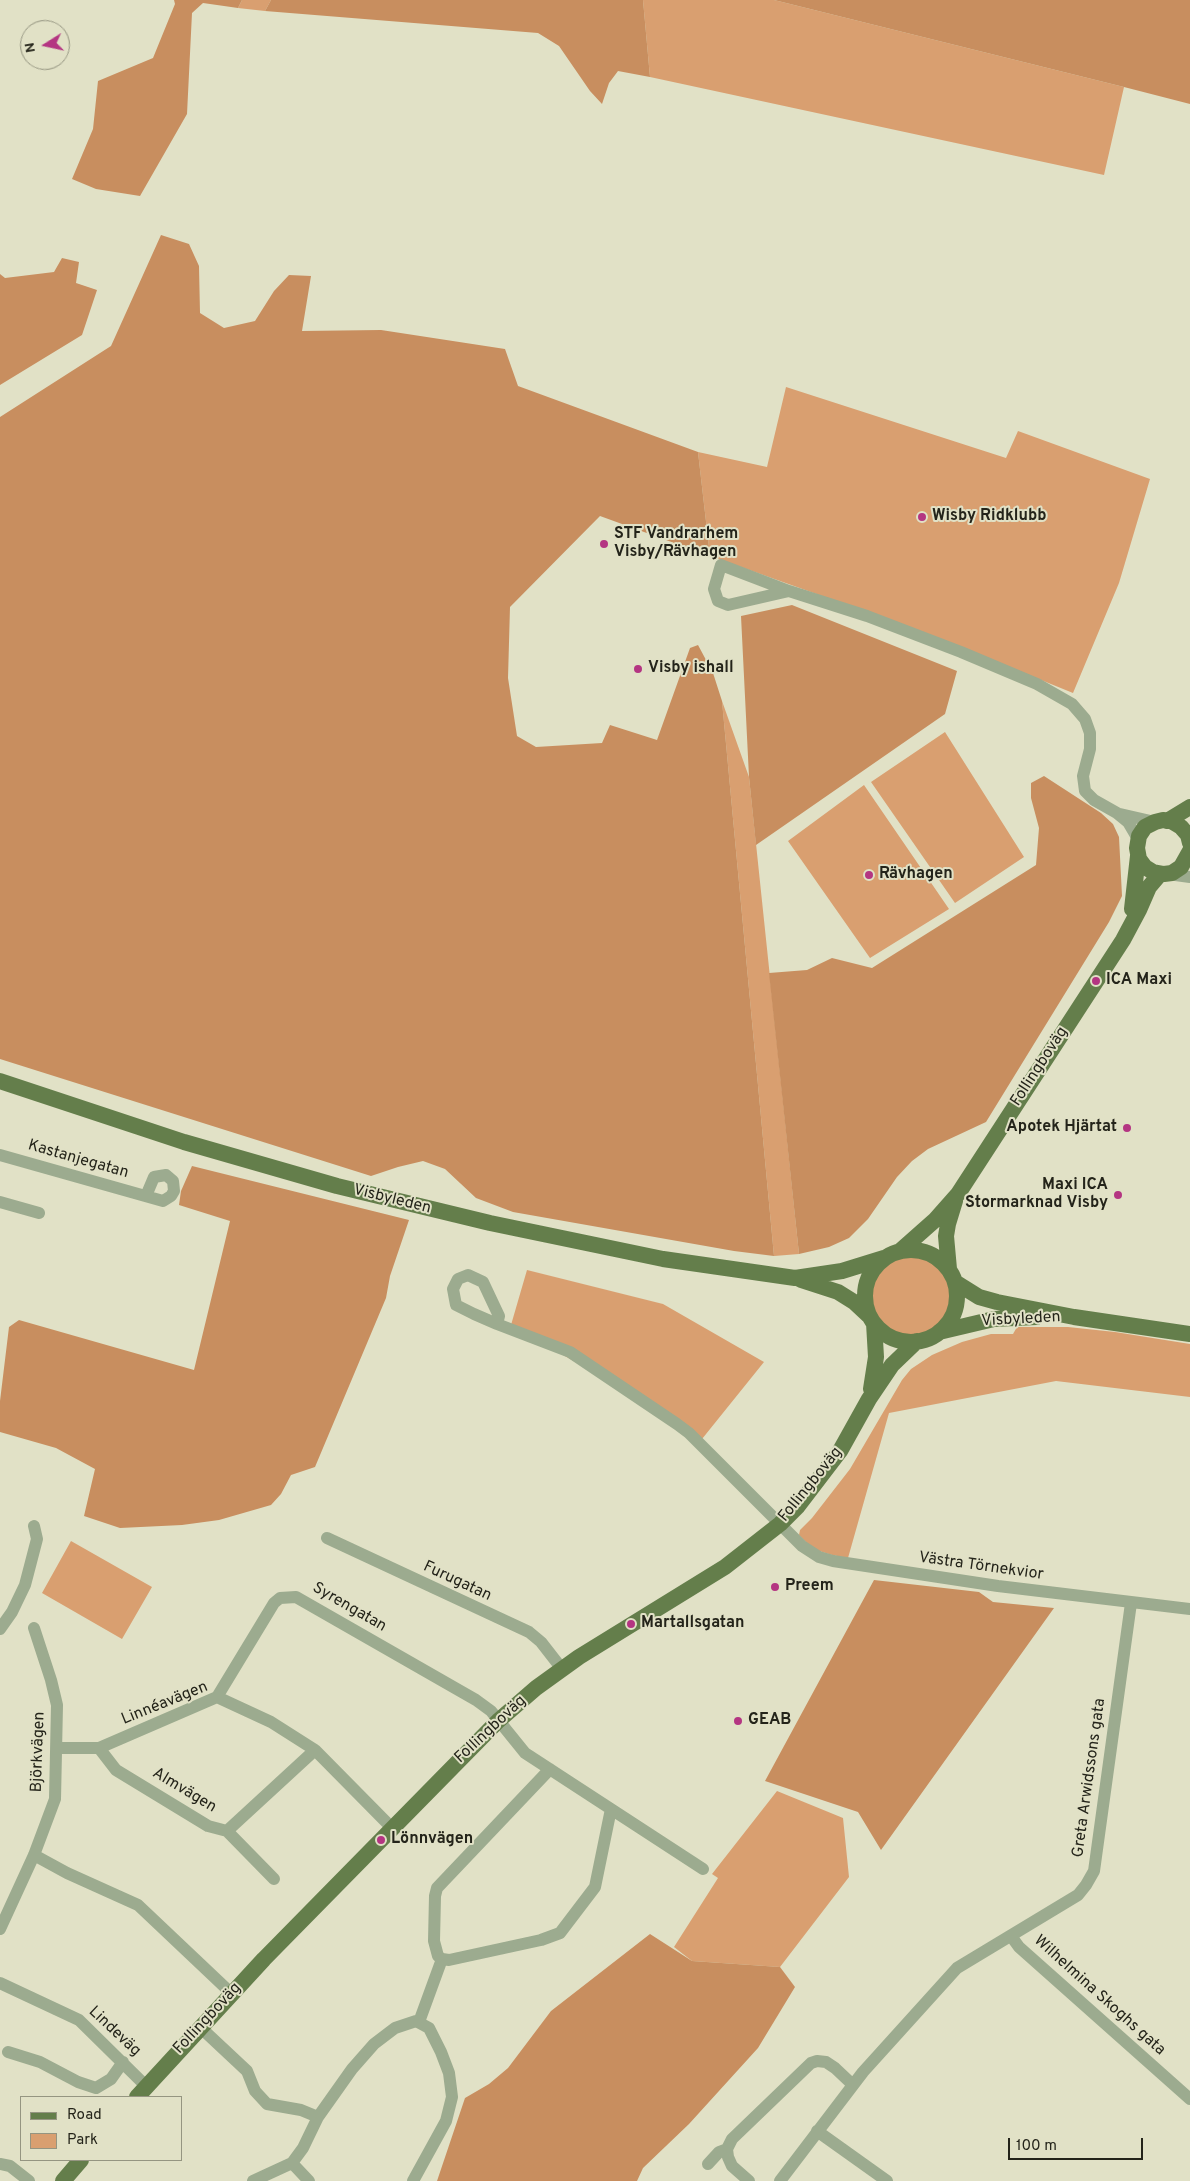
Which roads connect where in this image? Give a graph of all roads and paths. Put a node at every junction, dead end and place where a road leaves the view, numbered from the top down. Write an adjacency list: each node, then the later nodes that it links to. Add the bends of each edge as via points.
1 (790, 591): 1 (street, via 728,605 718,600 714,589 722,565); 3 (street, via 961,652 1037,684 1072,704 1085,720 1090,733 1089,755 1083,776 1085,790 1094,800)
2 (1190, 807): 4 (main road)
3 (1117, 813): 4 (street); 5 (street, via 1128,822)
4 (1161, 821): 5 (main road, via 1146,827); 6 (main road, via 1184,829)
5 (1138, 839): 8 (main road, Follingboväg)
6 (1190, 843)
7 (1190, 851): 9 (main road, Follingboväg, via 1181,867)
8 (1138, 856): 9 (main road, via 1145,867); 11 (main road, Follingboväg, via 1134,904)
9 (1164, 874): 10 (street); 11 (main road, Follingboväg, via 1149,887)
10 (1190, 877)
11 (1123, 940): 14 (main road, Follingboväg)
12 (0, 1081): 21 (main road, Visbyleden, via 184,1142 337,1186 490,1223 663,1259)
13 (0, 1155): 15 (street, Kastanjegatan)
14 (958, 1194): 18 (main road, Follingboväg); 20 (main road, Follingboväg, via 948,1224 946,1245)
15 (146, 1196)
16 (0, 1202): 17 (street)
17 (39, 1213)
18 (900, 1251): 19 (main road); 20 (main road, via 930,1254 940,1260)
19 (884, 1258): 21 (main road, Visbyleden, via 842,1271); 23 (main road, via 871,1272 866,1284 865,1297)
20 (952, 1276): 22 (main road, Visbyleden, via 979,1297); 25 (main road, via 957,1299 955,1310)
21 (794, 1278): 23 (main road, Visbyleden, via 838,1292)
22 (1074, 1317): 25 (main road, Visbyleden, via 994,1319); 26 (main road, Visbyleden)
23 (871, 1319): 27 (main road, via 881,1331 895,1339); 28 (main road, Follingboväg, via 876,1357)
24 (497, 1324): 29 (street, via 570,1352 677,1424)
25 (939, 1332): 27 (main road)
26 (1190, 1334)
27 (917, 1341): 28 (main road, Follingboväg, via 892,1365)
28 (869, 1398): 29 (main road, Follingboväg, via 840,1451 803,1500)
29 (780, 1524): 32 (street, Västra Törnekvior, via 807,1550 833,1561); 36 (main road, Follingboväg, via 725,1567)
30 (34, 1526): 35 (street, via 37,1539 25,1585)
31 (327, 1538): 36 (street, Furugatan, via 529,1632)
32 (1130, 1603): 33 (street, Västra Törnekvior); 50 (street, Greta Arwidssons gata, via 1094,1871 1078,1895)
33 (1190, 1609)
34 (34, 1628): 39 (street, Björkvägen, via 57,1705)
35 (0, 1629)
36 (562, 1669): 38 (main road, Follingboväg)
37 (217, 1698): 38 (street, Syrengatan, via 274,1603 292,1596 476,1700); 40 (street, Linnéavägen); 41 (street, Linnéavägen, via 271,1722)
38 (498, 1721): 42 (street, via 525,1753); 44 (main road, Follingboväg)
39 (57, 1748): 40 (street, Linnéavägen); 46 (street, Björkvägen, via 55,1799)
40 (99, 1748): 45 (street, Almvägen, via 116,1770 208,1826)
41 (315, 1750): 44 (street, Linnéavägen); 45 (street)
42 (550, 1769): 43 (street); 51 (street, via 437,1888 434,1941)
43 (611, 1809): 47 (street); 51 (street, via 595,1887 560,1933 541,1940)
44 (392, 1828): 53 (main road, Follingboväg)
45 (227, 1831): 48 (street, Almvägen)
46 (34, 1855): 49 (street, Björkvägen); 53 (street, via 138,1905)
47 (703, 1869)
48 (274, 1879)
49 (0, 1930)
50 (1011, 1936): 58 (street, Greta Arwidssons gata, via 957,1968); 60 (street, Wilhelmina Skoghs gata)
51 (442, 1959): 54 (street)
52 (0, 1983): 57 (street, Lindeväg, via 79,2020)
53 (232, 1993): 55 (main road, Follingboväg)
54 (418, 2022): 61 (street, via 395,2028 374,2044 352,2068); 72 (street, via 429,2028 441,2052 452,2085 452,2097 446,2121)
55 (200, 2027): 59 (main road, Follingboväg); 61 (street, via 247,2070 255,2091 267,2104 301,2110)
56 (8, 2052): 57 (street, via 40,2062 96,2088 111,2079)
57 (123, 2062): 59 (street, Lindeväg)
58 (853, 2085): 62 (street, Greta Arwidssons gata); 63 (street, via 826,2062 811,2064 732,2139)
59 (142, 2092)
60 (1190, 2100)
61 (318, 2117): 65 (street)
62 (817, 2131): 74 (street, Greta Arwidssons gata); 75 (street)
63 (727, 2149): 67 (street, via 719,2152); 73 (street, via 732,2166)
64 (81, 2161): 69 (main road)
65 (292, 2163): 70 (street); 71 (street)
66 (0, 2164): 68 (street, via 10,2166)
67 (708, 2164)
68 (29, 2181)
69 (63, 2181)
70 (253, 2181)
71 (309, 2181)
72 (413, 2181)
73 (749, 2181)
74 (780, 2181)
75 (887, 2181)

